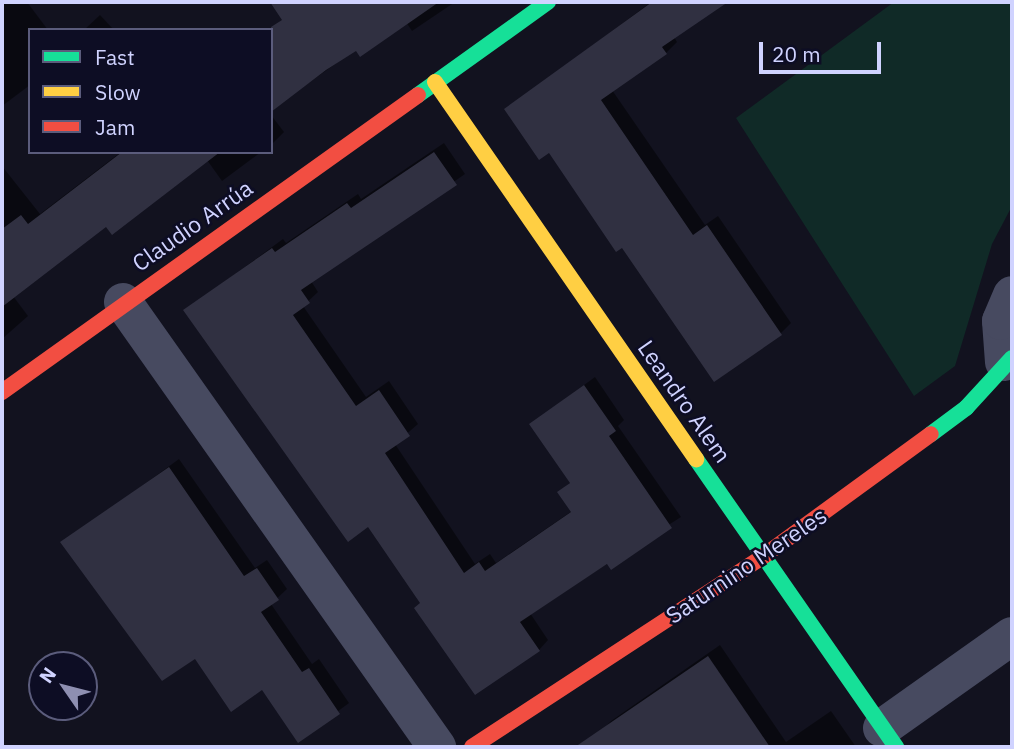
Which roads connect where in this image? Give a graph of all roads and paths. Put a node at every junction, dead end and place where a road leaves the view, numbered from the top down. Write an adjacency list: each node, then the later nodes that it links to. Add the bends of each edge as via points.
1 (548, 2): 2 (street, Claudio Arrúa)
2 (435, 82): 4 (street, Claudio Arrúa); 7 (street, Leandro Alem)
3 (1012, 295): 5 (street, Saturnino Mereles, via 1001,321)
4 (123, 302): 6 (street, Claudio Arrúa); 10 (street)
5 (1008, 360): 7 (street, Saturnino Mereles, via 966,408)
6 (2, 391)
7 (765, 555): 9 (street, Leandro Alem); 11 (street, Saturnino Mereles)
8 (1012, 636): 9 (street)
9 (889, 738)
10 (437, 747)
11 (472, 747)

